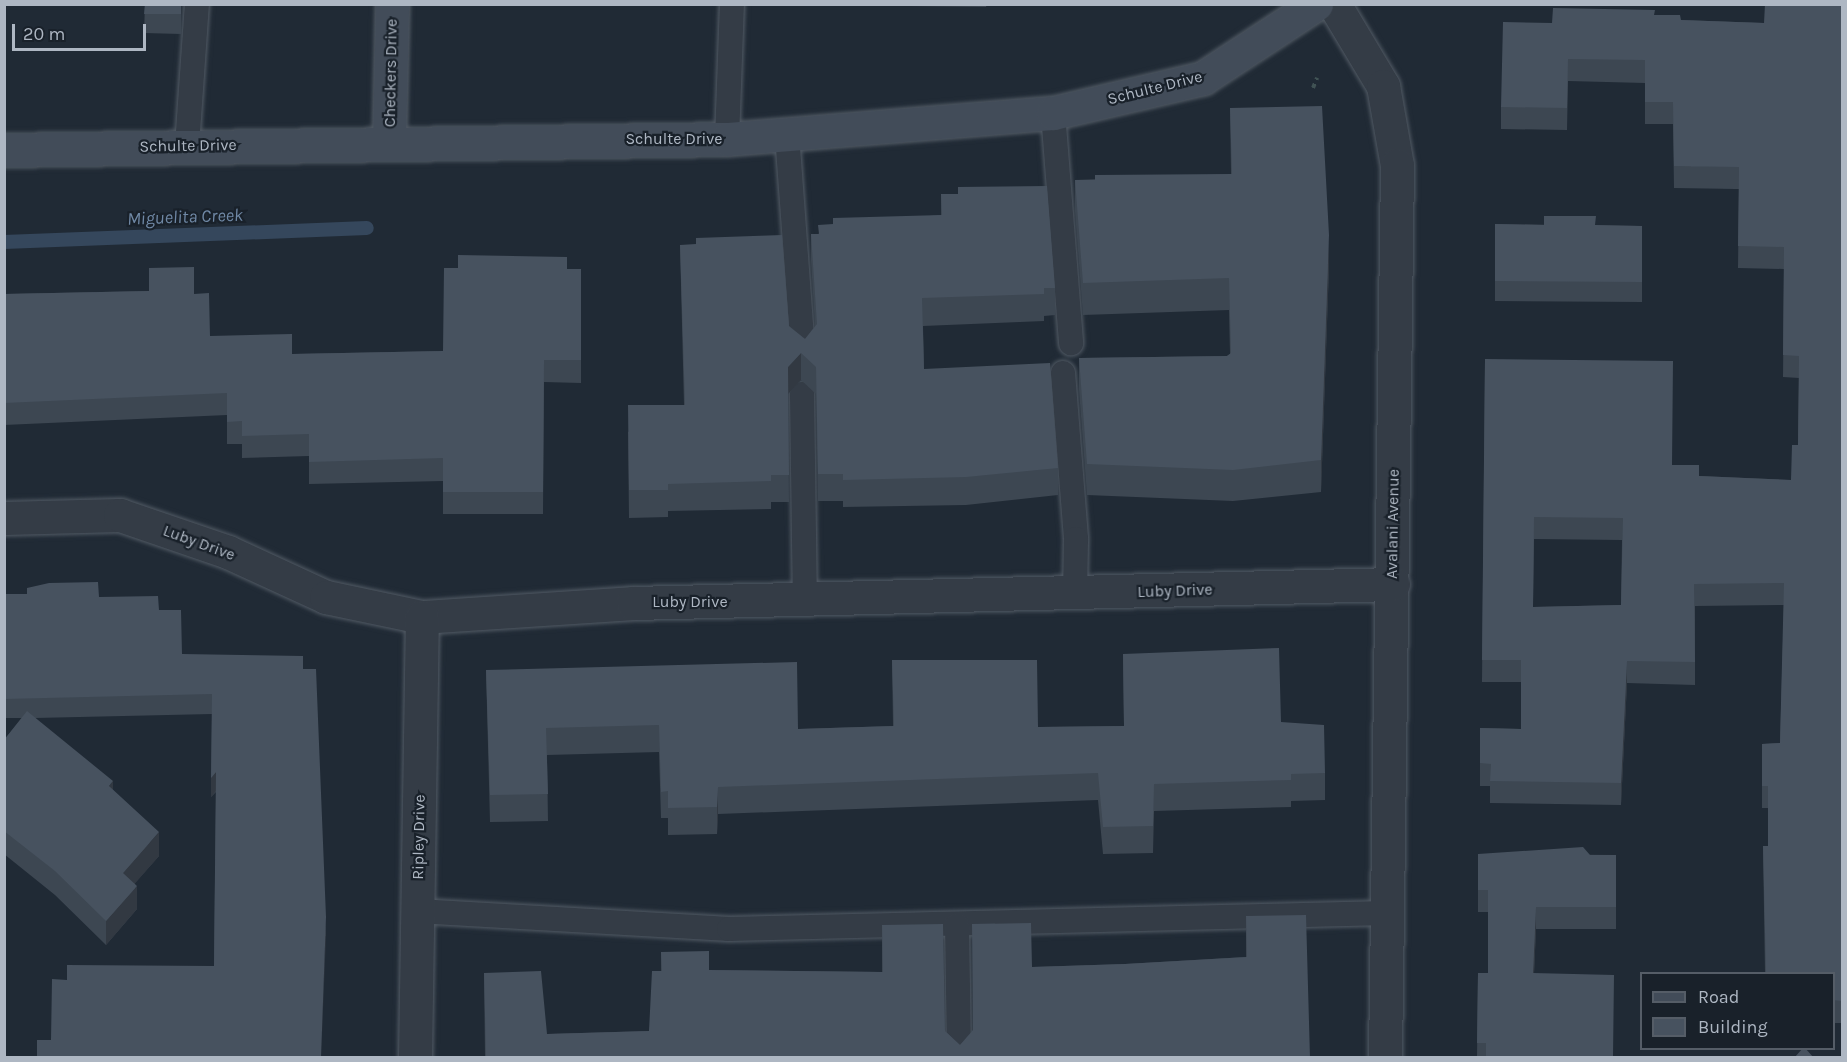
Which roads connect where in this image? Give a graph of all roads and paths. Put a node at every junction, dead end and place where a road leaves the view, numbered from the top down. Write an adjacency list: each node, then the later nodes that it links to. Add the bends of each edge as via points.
1 (197, 4): 12 (lane)
2 (393, 4): 11 (street, Checkers Drive)
3 (732, 4): 10 (lane)
4 (1316, 4): 8 (street, Schulte Drive, via 1203,78)
5 (1334, 4): 19 (street, Avalani Avenue, via 1383,86 1397,165)
6 (1317, 78): 7 (path)
7 (1313, 88)
8 (1053, 113): 9 (street, Schulte Drive); 14 (lane)
9 (787, 134): 10 (street, Schulte Drive); 15 (lane)
10 (727, 139): 11 (street, Schulte Drive)
11 (389, 141): 12 (street, Schulte Drive)
12 (187, 146): 13 (street, Schulte Drive)
13 (4, 150)
14 (1071, 343)
15 (803, 352)
16 (1063, 373): 20 (lane)
17 (802, 394): 21 (lane)
18 (4, 518): 22 (street, Luby Drive, via 120,515 228,552 326,597)
19 (1393, 584): 20 (street, Luby Drive); 24 (street, Avalani Avenue)
20 (1075, 594): 21 (street, Luby Drive)
21 (805, 601): 22 (street, Luby Drive, via 633,603)
22 (422, 617): 23 (street, Ripley Drive)
23 (417, 911): 25 (lane, via 729,929); 26 (street, Ripley Drive)
24 (1387, 914): 25 (lane); 28 (street, Avalani Avenue)
25 (957, 926): 27 (lane)
26 (415, 1058)
27 (959, 1058)
28 (1385, 1058)

